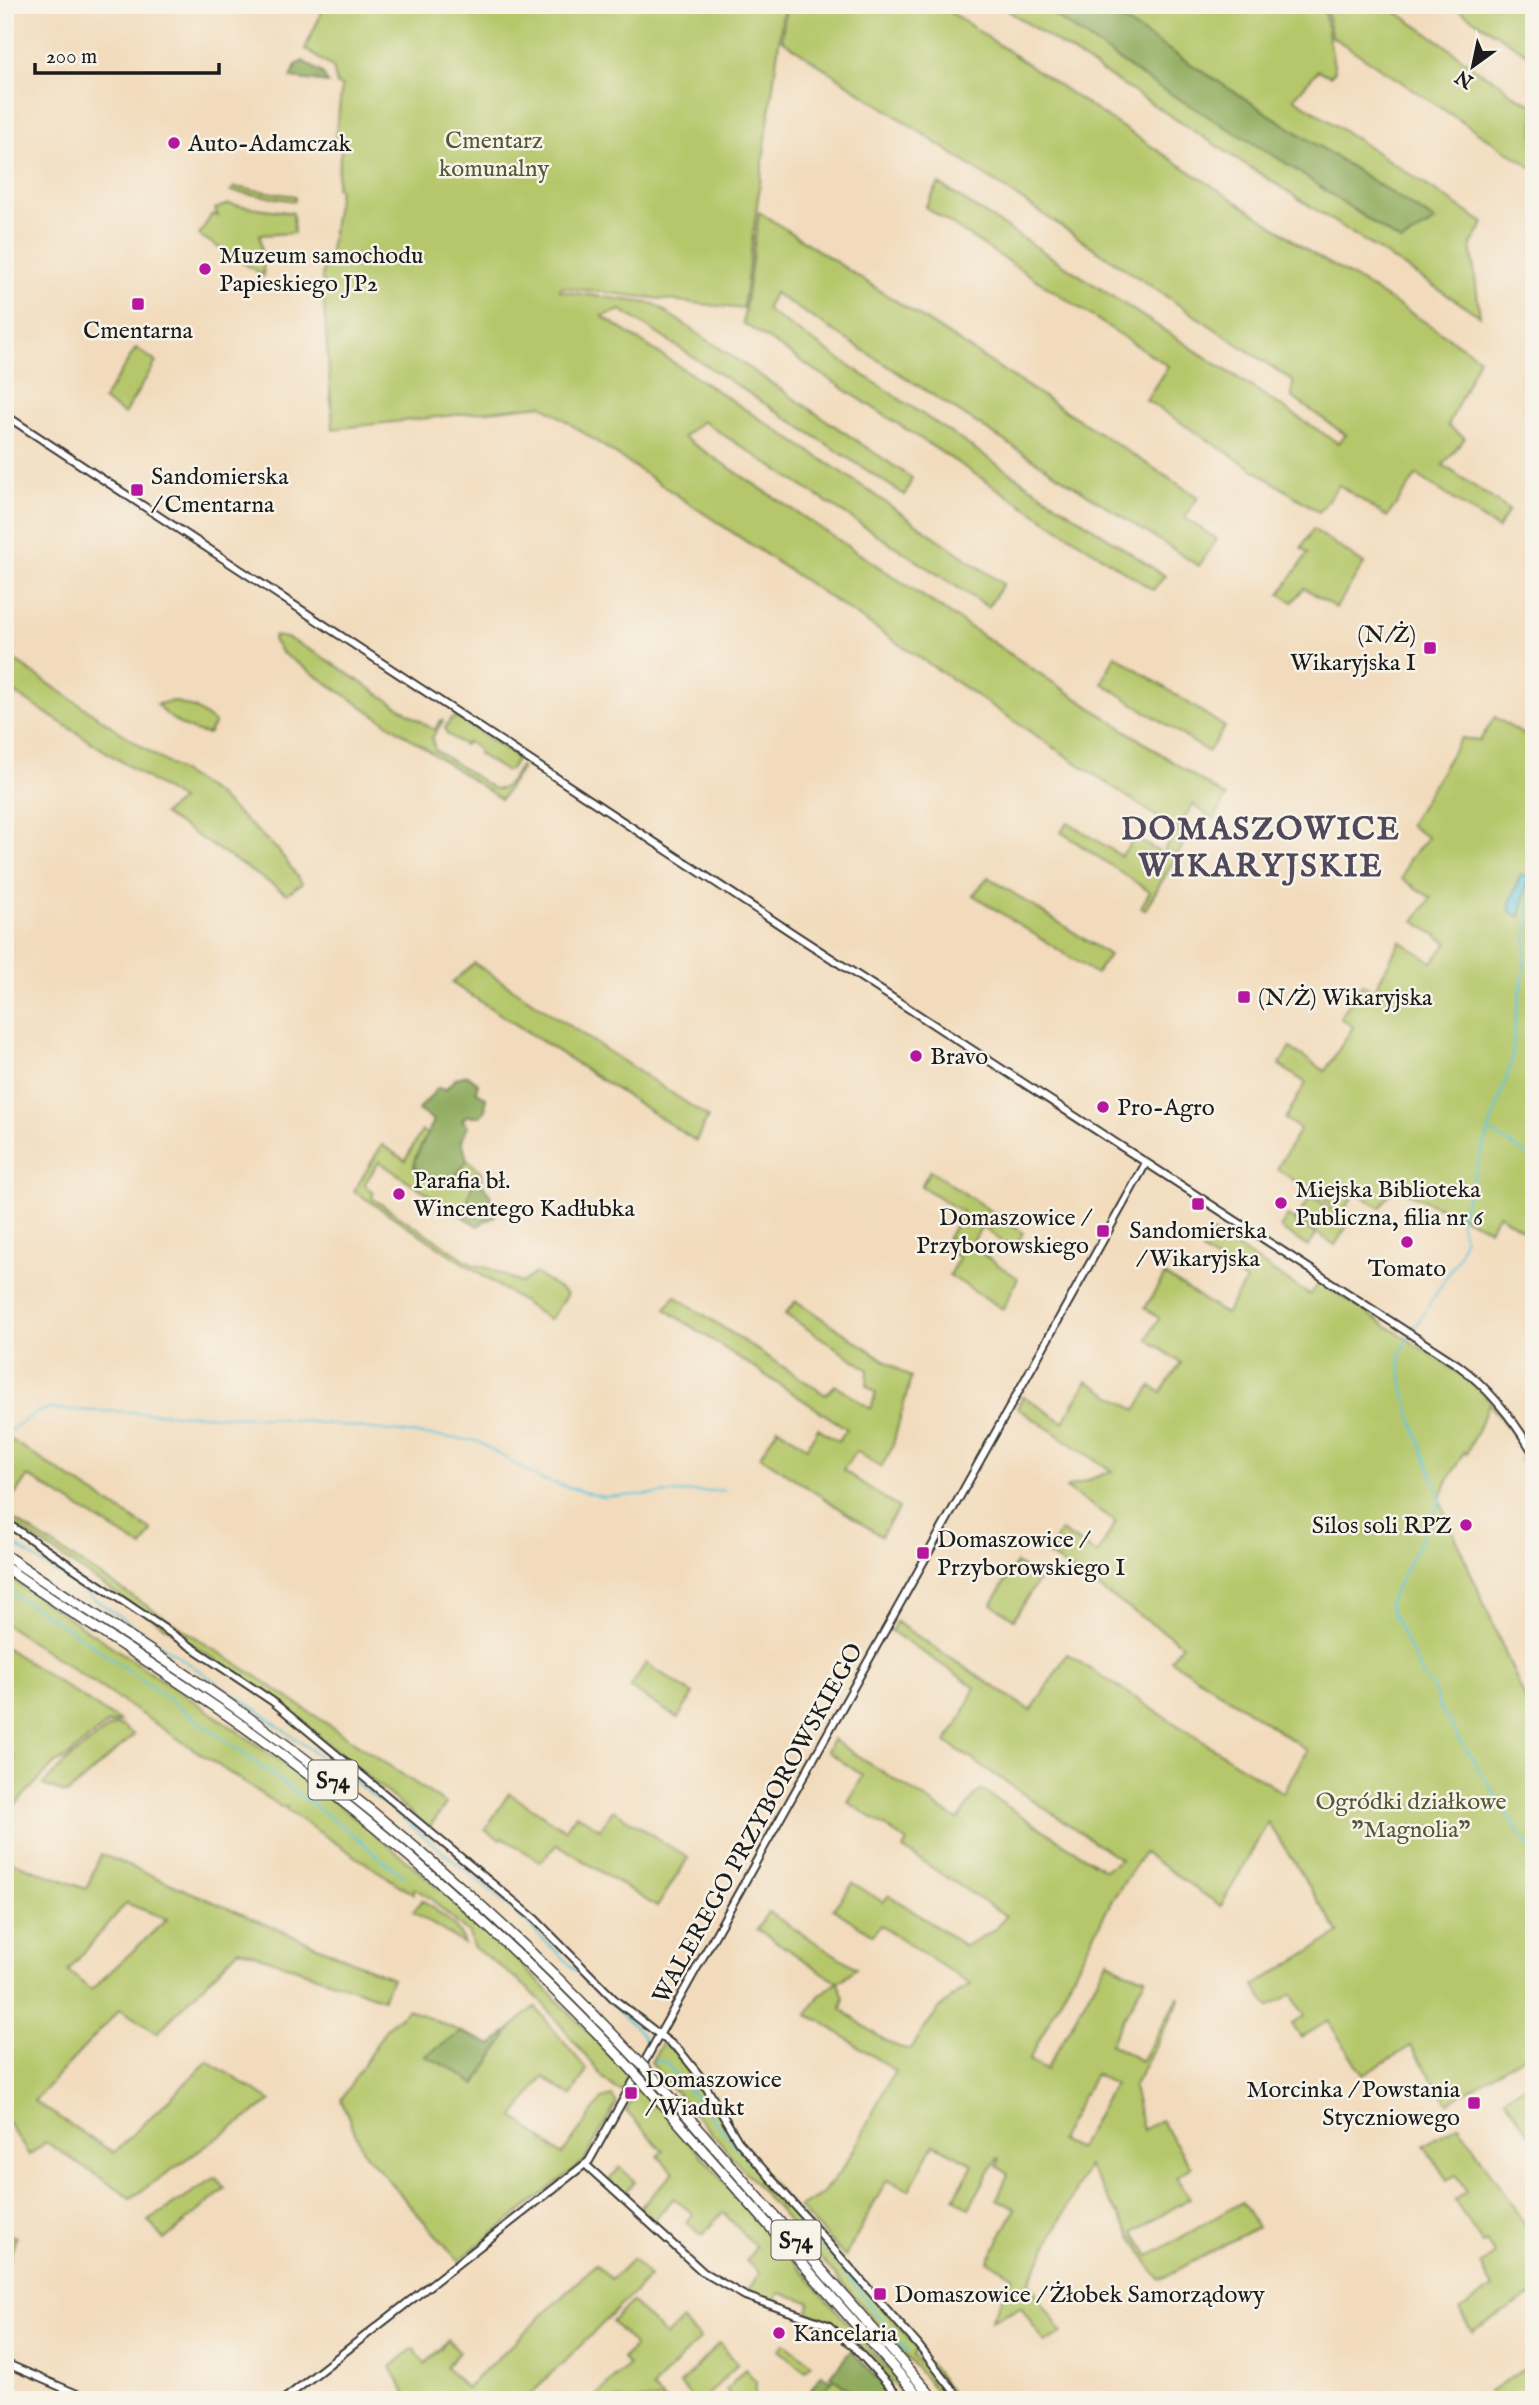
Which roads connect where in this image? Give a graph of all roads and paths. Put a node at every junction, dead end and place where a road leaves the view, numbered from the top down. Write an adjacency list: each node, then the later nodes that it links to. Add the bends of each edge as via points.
1 (5, 415): 2 (street)
2 (1146, 1163): 3 (street, via 1468,1373 1519,1429); 7 (street, WALEREGO PRZYBOROWSKIEGO)
3 (1534, 1454)
4 (5, 1522): 7 (street, via 272,1701 535,1919 605,1991)
5 (5, 1555): 14 (highway, S74, bridge, via 214,1693 346,1791 502,1924 656,2080)
6 (5, 1567): 13 (highway, S74, bridge, via 208,1702 345,1803 491,1928 621,2058)
7 (660, 2035): 8 (street, WALEREGO PRZYBOROWSKIEGO); 15 (street, via 691,2061 746,2151)
8 (586, 2165): 11 (street, WALEREGO PRZYBOROWSKIEGO); 12 (street, via 703,2272 746,2296 828,2325)
9 (5, 2363): 10 (street)
10 (91, 2400)
11 (283, 2400)
12 (902, 2400)
13 (922, 2400)
14 (935, 2400)
15 (961, 2400)

